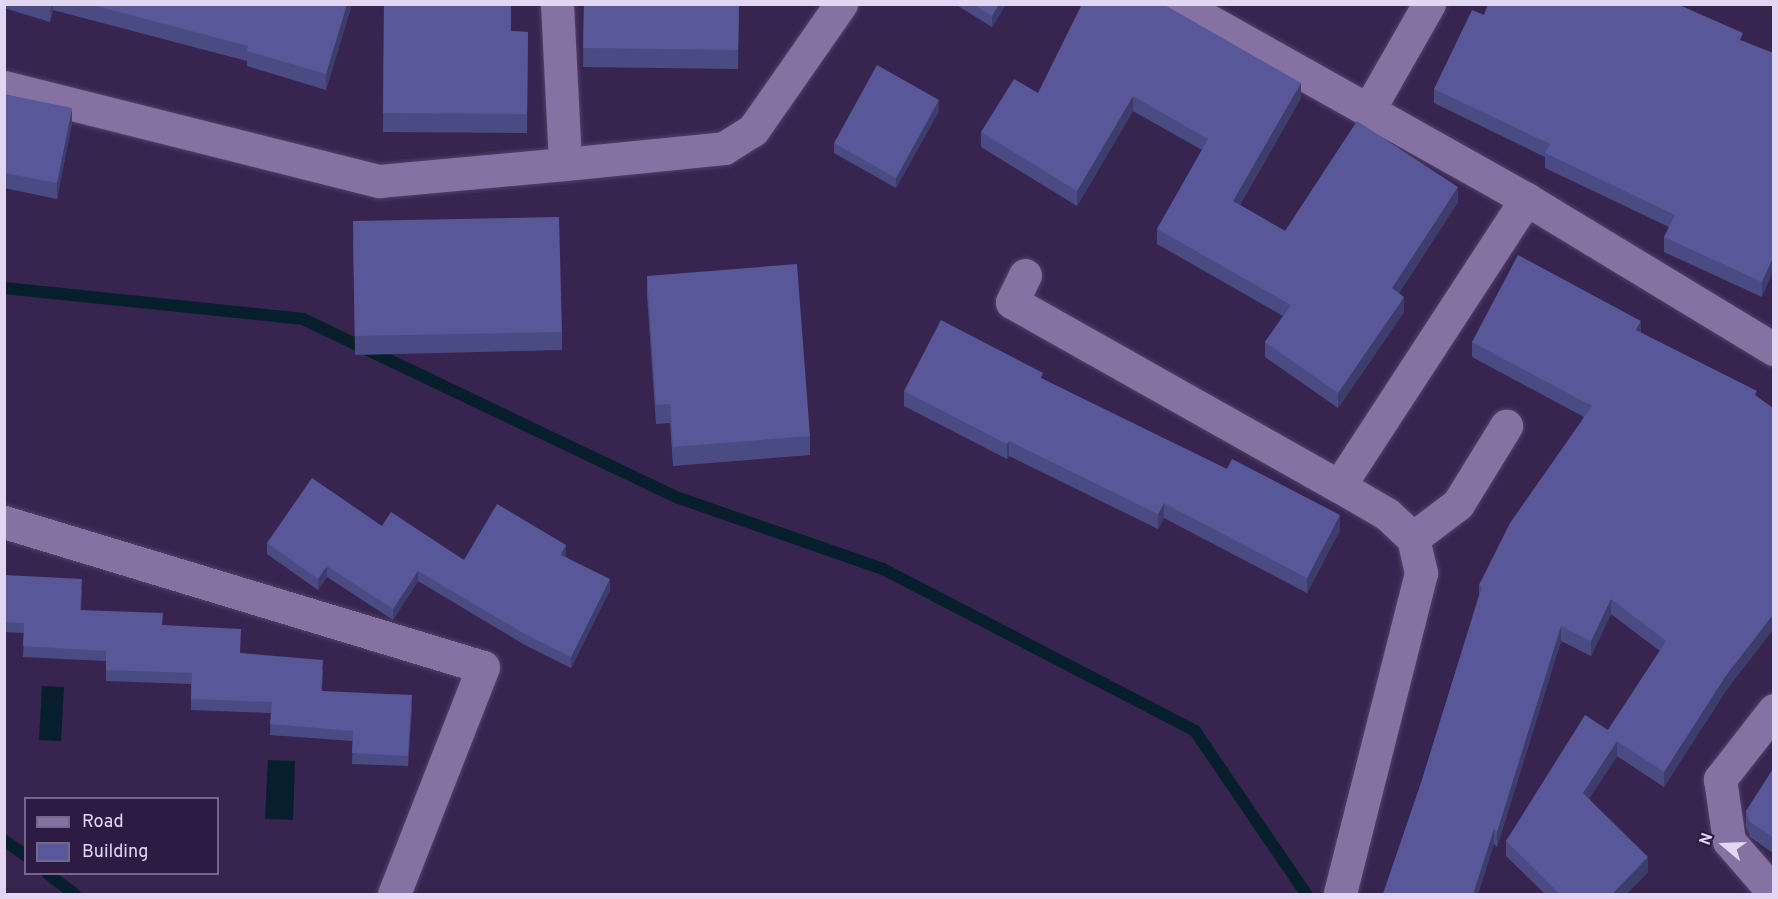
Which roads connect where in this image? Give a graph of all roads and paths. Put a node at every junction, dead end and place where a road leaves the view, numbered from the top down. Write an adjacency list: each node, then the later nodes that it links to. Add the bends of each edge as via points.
1 (557, 4): 7 (street)
2 (841, 4): 7 (street, via 753,130 724,148)
3 (1179, 4): 6 (street)
4 (1429, 4): 6 (street)
5 (4, 87): 7 (street, via 379,181)
6 (1369, 109): 8 (street)
7 (565, 164)
8 (1526, 199): 10 (street); 12 (street)
9 (1025, 275): 12 (street, via 1012,302)
10 (1773, 349)
11 (1506, 426): 14 (street, via 1458,504)
12 (1339, 486): 14 (street, via 1387,514)
13 (4, 522): 17 (street, via 483,667)
14 (1413, 538): 18 (street, via 1421,573)
15 (1773, 710): 16 (street, via 1720,779 1729,842)
16 (1773, 893)
17 (394, 894)
18 (1340, 894)

